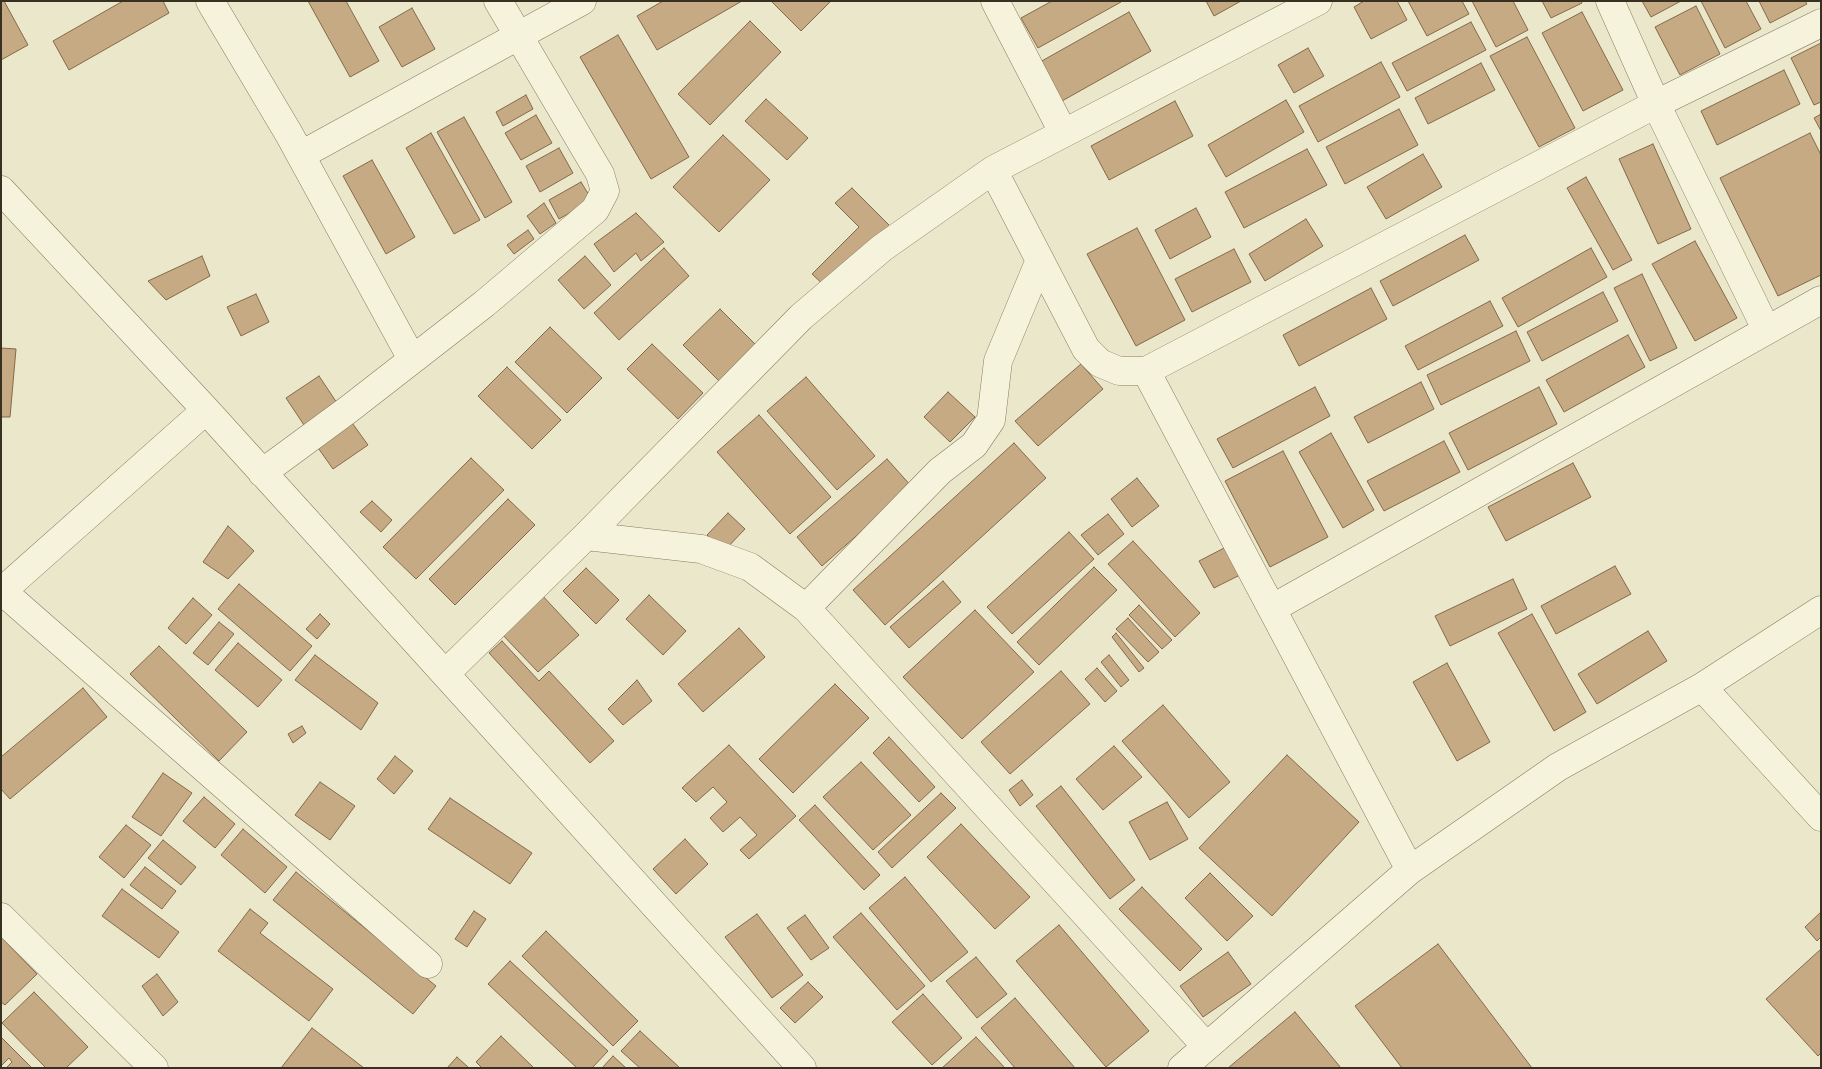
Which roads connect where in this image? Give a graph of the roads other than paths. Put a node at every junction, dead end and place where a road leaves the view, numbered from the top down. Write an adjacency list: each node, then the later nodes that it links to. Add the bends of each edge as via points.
1 (210, 1): 11 (street)
2 (498, 1): 8 (street)
3 (582, 1): 8 (street)
4 (995, 1): 10 (street)
5 (1318, 1): 10 (street)
6 (1610, 1): 9 (street)
7 (1821, 23): 9 (street)
8 (519, 37): 11 (street); 17 (street, via 600,174 605,191 596,210 484,304)
9 (1656, 104): 16 (street); 18 (street)
10 (1063, 132): 12 (street)
11 (301, 155): 17 (street)
12 (993, 170): 14 (street); 21 (street, via 882,248 802,317)
13 (1, 190): 19 (street)
14 (1040, 260): 18 (street, via 1086,349 1100,363 1119,371); 23 (street, via 998,360 991,420 987,426 974,445 940,471)
15 (1821, 300): 16 (street)
16 (1766, 329): 24 (street)
17 (412, 359): 20 (street)
18 (1146, 371): 24 (street)
19 (206, 410): 20 (street); 22 (street)
20 (262, 473): 26 (street)
21 (586, 536): 23 (street, via 701,549 750,567); 26 (street)
22 (2, 592): 31 (street)
23 (806, 608): 32 (street)
24 (1273, 608): 29 (street)
25 (1821, 610): 27 (street)
26 (445, 674): 34 (street)
27 (1702, 687): 28 (street); 29 (street, via 1558,767)
28 (1821, 816)
29 (1410, 870): 32 (street)
30 (1, 917): 33 (street)
31 (428, 964)
32 (1206, 1046): 35 (street)
33 (154, 1068)
34 (802, 1068)
35 (1182, 1068)

